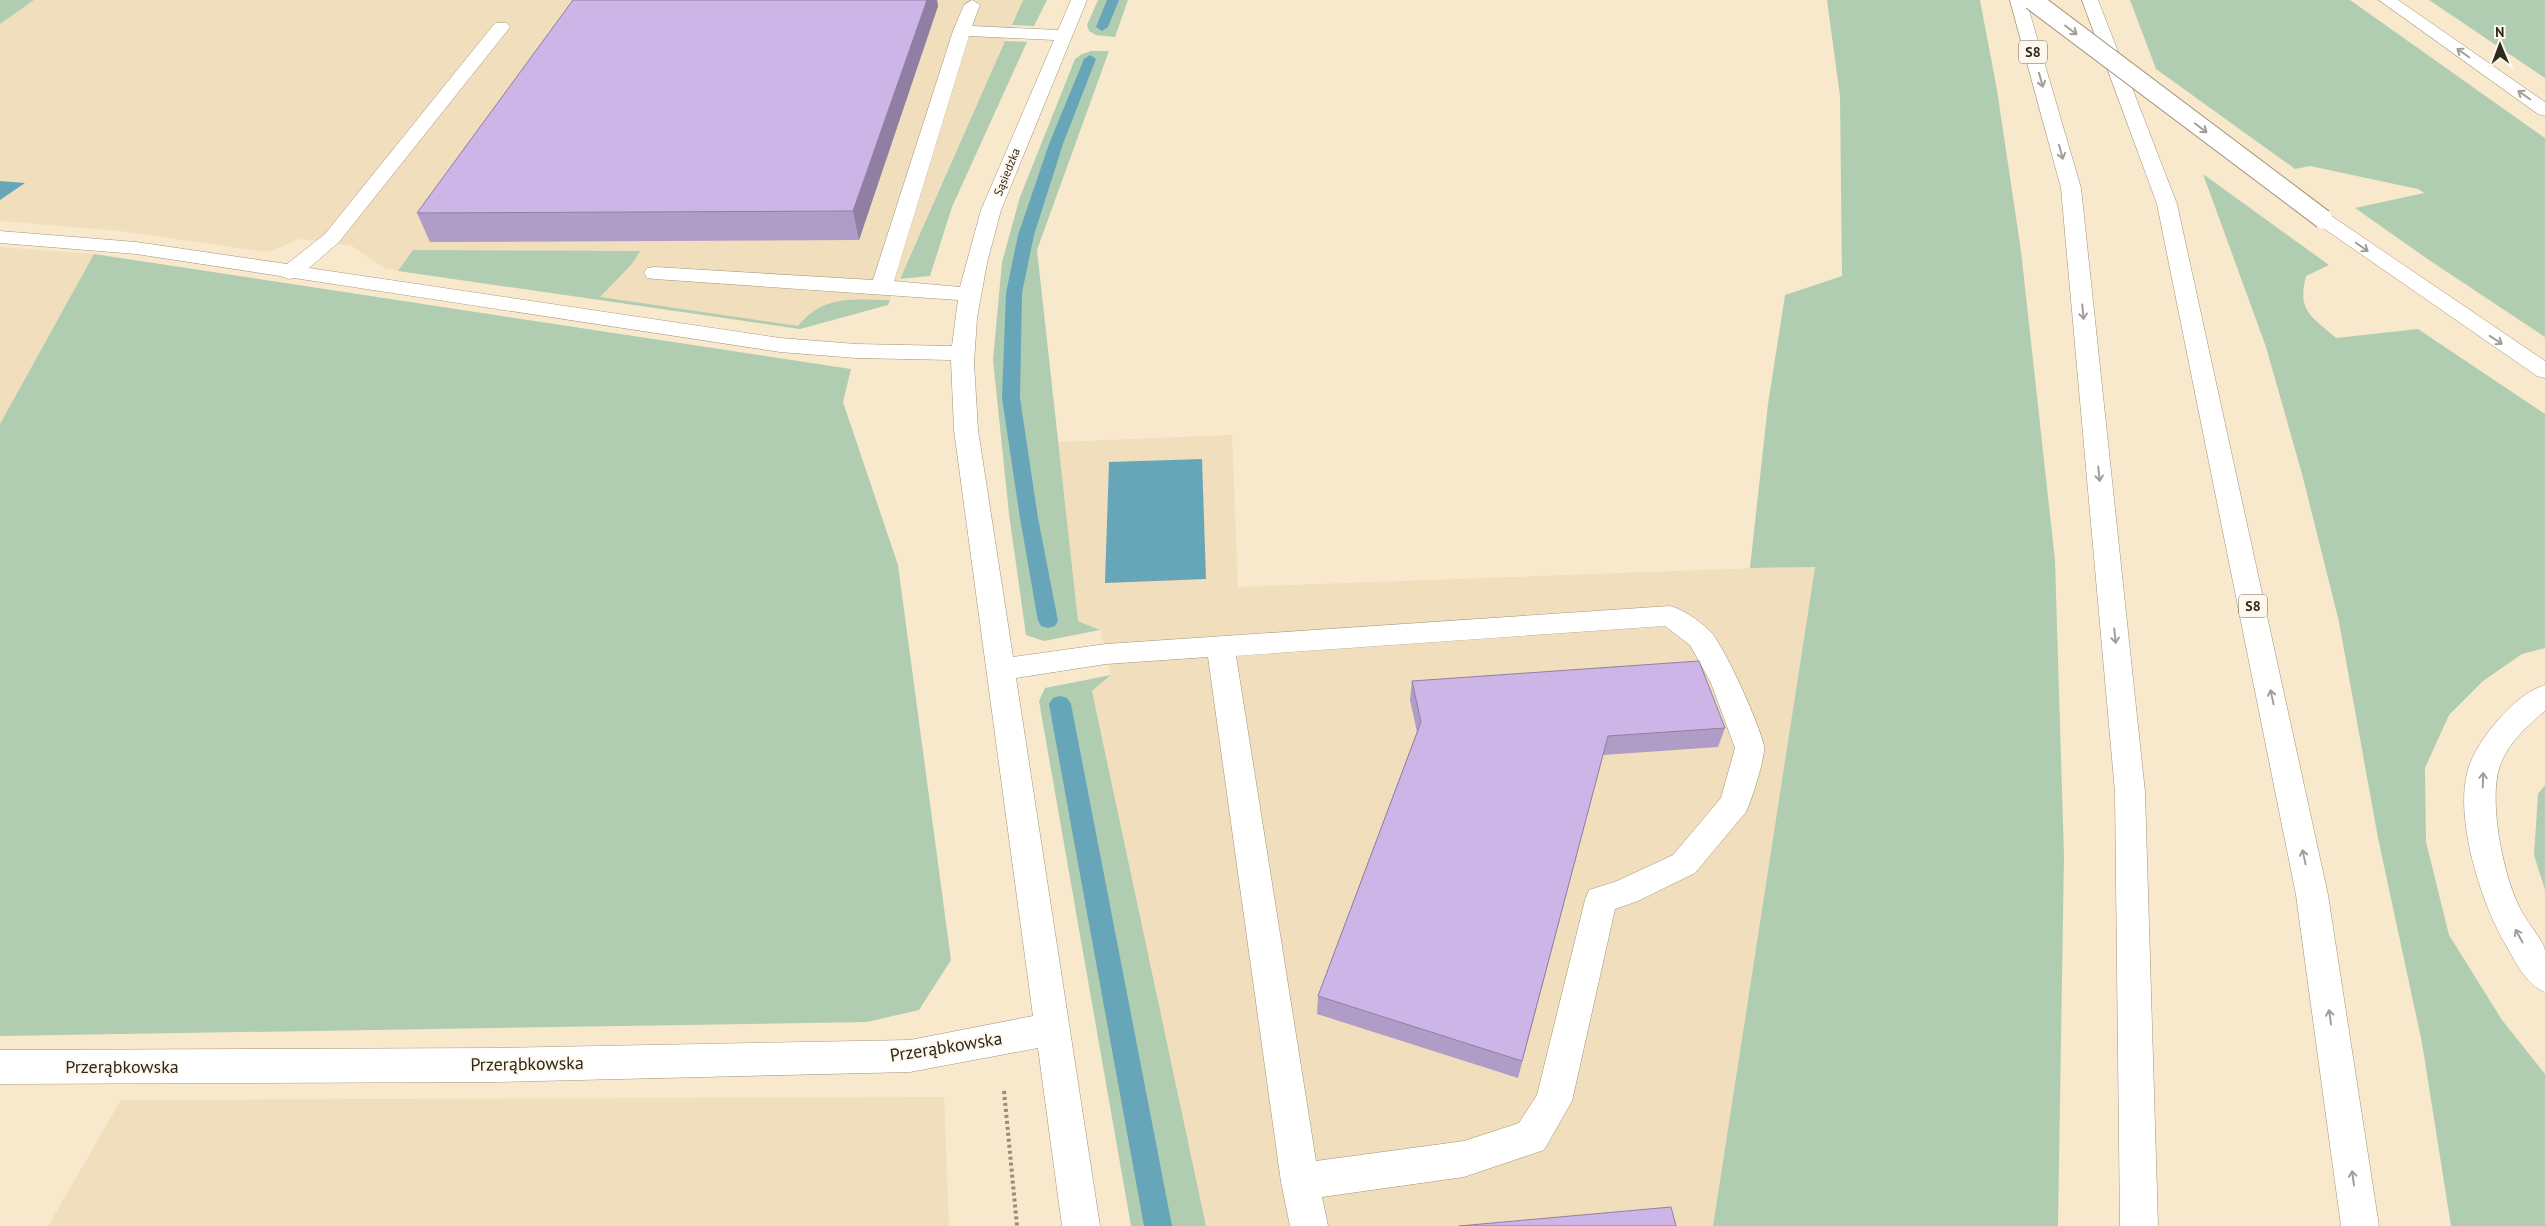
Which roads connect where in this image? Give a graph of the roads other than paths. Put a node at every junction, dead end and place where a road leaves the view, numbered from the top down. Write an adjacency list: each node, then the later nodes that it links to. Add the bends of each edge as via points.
1 (1079, 0): 9 (main road, Sąsiedzka)
2 (2018, 0): 27 (main road, S8, one-way to 27, via 2071,188 2073,207 2130,792)
3 (2032, 0): 17 (main road, one-way to 17, bridge, via 2323,219)
4 (2090, 0): 28 (main road, S8, one-way to 4, via 2312,895 2167,204)
5 (2387, 0): 10 (main road, one-way to 5)
6 (972, 5): 8 (main road)
7 (501, 27): 12 (main road, via 332,238)
8 (962, 31): 9 (main road); 14 (main road)
9 (1063, 35): 15 (main road, Sąsiedzka, via 992,210)
10 (2545, 110)
11 (0, 237): 12 (main road, via 136,248)
12 (289, 273): 16 (main road, via 780,345 856,351)
13 (655, 273): 14 (main road)
14 (882, 286): 15 (main road)
15 (970, 295): 16 (main road, Sąsiedzka)
16 (963, 353): 19 (main road, Sąsiedzka, via 966,430)
17 (2545, 371)
18 (1220, 646): 19 (main road, via 1106,654); 24 (main road); 24 (main road, via 1670,616 1700,638 1725,683 1750,748 1735,803 1684,864 1601,900 1554,1100 1531,1137 1464,1159)
19 (1000, 670): 22 (main road, Sąsiedzka)
20 (2545, 696): 21 (main road, one-way to 20, via 2499,899 2483,829 2482,774 2504,732)
21 (2545, 977)
22 (1051, 1029): 23 (main road, Przerąbkowska, via 910,1056 498,1065); 25 (main road, Sąsiedzka)
23 (0, 1067)
24 (1300, 1182): 26 (main road)
25 (1082, 1226)
26 (1309, 1226)
27 (2139, 1226)
28 (2360, 1226)

